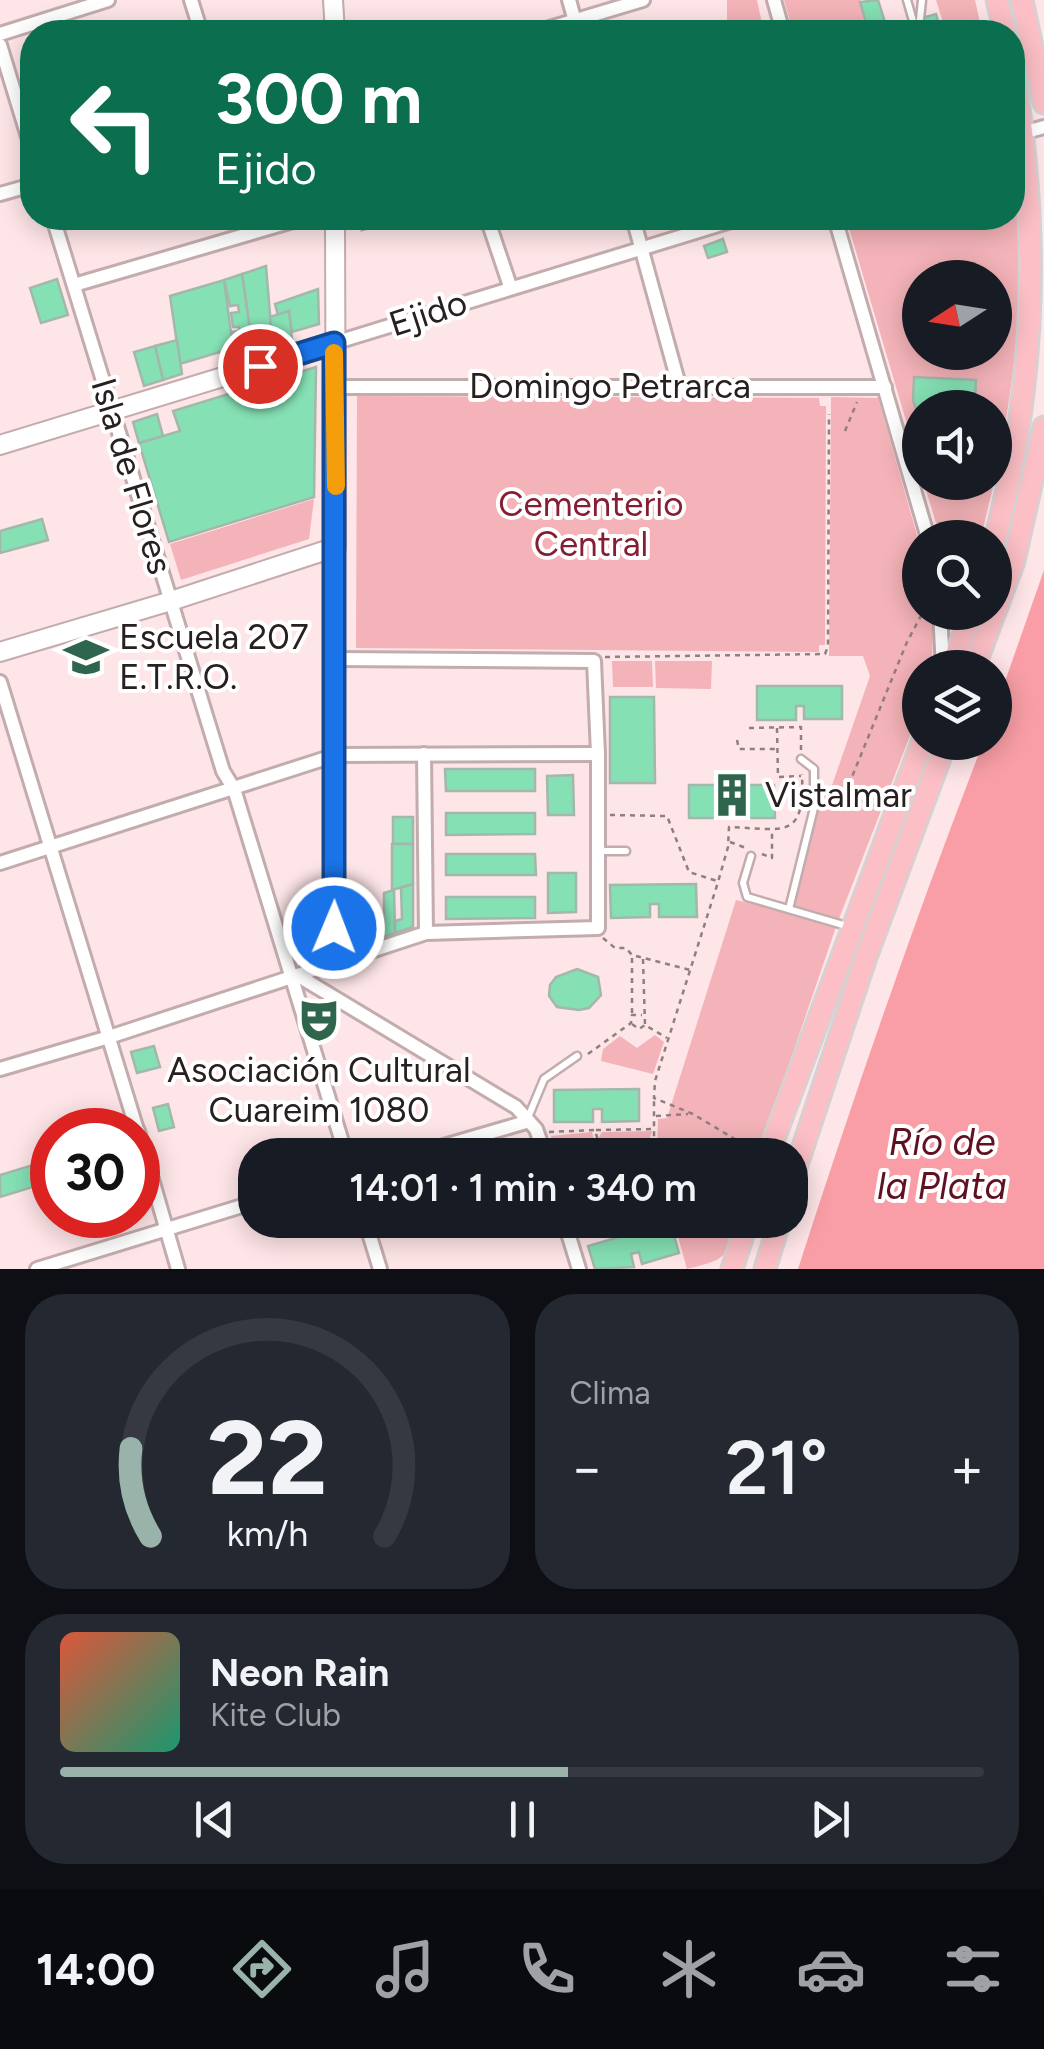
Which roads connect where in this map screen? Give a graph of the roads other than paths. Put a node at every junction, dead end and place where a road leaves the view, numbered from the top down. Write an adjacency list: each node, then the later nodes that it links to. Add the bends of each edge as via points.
1 (108, 0): 6 (street)
2 (643, 0): 7 (street)
3 (907, 0): 4 (lane, via 916,20)
4 (922, 0)
5 (1022, 0): 9 (main road)
6 (44, 20)
7 (593, 20)
8 (0, 45): 10 (street)
9 (1044, 102)
10 (20, 111)
11 (1025, 197): 30 (main road, via 1030,337)
12 (58, 230): 20 (street, Isla de Flores)
13 (263, 230): 20 (street)
14 (335, 230): 22 (street)
15 (492, 230): 21 (street)
16 (637, 230): 19 (street)
17 (699, 230): 19 (street, Ejido)
18 (839, 230): 25 (street)
19 (642, 246): 21 (street, Ejido); 23 (street)
20 (74, 285): 26 (street, Isla de Flores)
21 (510, 286): 22 (street, Ejido)
22 (334, 343): 24 (street); 26 (street, Ejido)
23 (680, 385): 24 (street, Domingo Petrarca); 25 (street, Domingo Petrarca)
24 (335, 387): 31 (street)
25 (885, 387): 29 (street)
26 (112, 412): 28 (street, Ejido); 32 (street, Isla de Flores)
27 (1044, 426): 33 (main road, via 1014,561)
28 (0, 446)
29 (923, 520)
30 (999, 520)
31 (336, 546): 32 (street); 35 (street)
32 (171, 601): 34 (street); 43 (street, Isla de Flores, via 222,771)
33 (981, 650)
34 (0, 652)
35 (336, 660): 38 (street, via 594,661); 39 (street)
36 (0, 682): 44 (street)
37 (424, 754): 38 (street); 39 (street); 51 (street)
38 (598, 754): 45 (street)
39 (336, 755): 43 (street); 52 (street)
40 (801, 759): 49 (lane, via 814,769 816,785)
41 (915, 760): 50 (main road)
42 (939, 760): 63 (main road)
43 (234, 788): 44 (street); 53 (street, Isla de Flores)
44 (51, 847): 48 (street); 54 (street)
45 (598, 851): 46 (lane); 51 (street, via 598,928)
46 (626, 851)
47 (751, 856): 49 (lane, via 743,882 747,897)
48 (0, 863)
49 (790, 908): 50 (lane)
50 (851, 927): 62 (main road)
51 (426, 933): 52 (street)
52 (334, 963): 53 (street)
53 (294, 976): 54 (street); 58 (street, via 516,1107); 59 (street, Isla de Flores)
54 (109, 1037): 56 (street); 57 (street)
55 (576, 1056): 58 (lane, via 544,1080)
56 (0, 1069)
57 (130, 1108)
58 (526, 1122): 60 (street); 61 (street)
59 (341, 1138)
60 (471, 1138)
61 (539, 1138)
62 (772, 1138)
63 (806, 1138)
64 (160, 1206): 66 (street)
65 (238, 1207): 66 (street)
66 (167, 1229): 71 (street); 72 (street)
67 (371, 1238): 73 (street)
68 (570, 1238): 74 (street)
69 (742, 1238): 75 (main road)
70 (774, 1238): 76 (main road)
71 (37, 1269)
72 (178, 1269)
73 (380, 1269)
74 (579, 1269)
75 (732, 1269)
76 (764, 1269)

